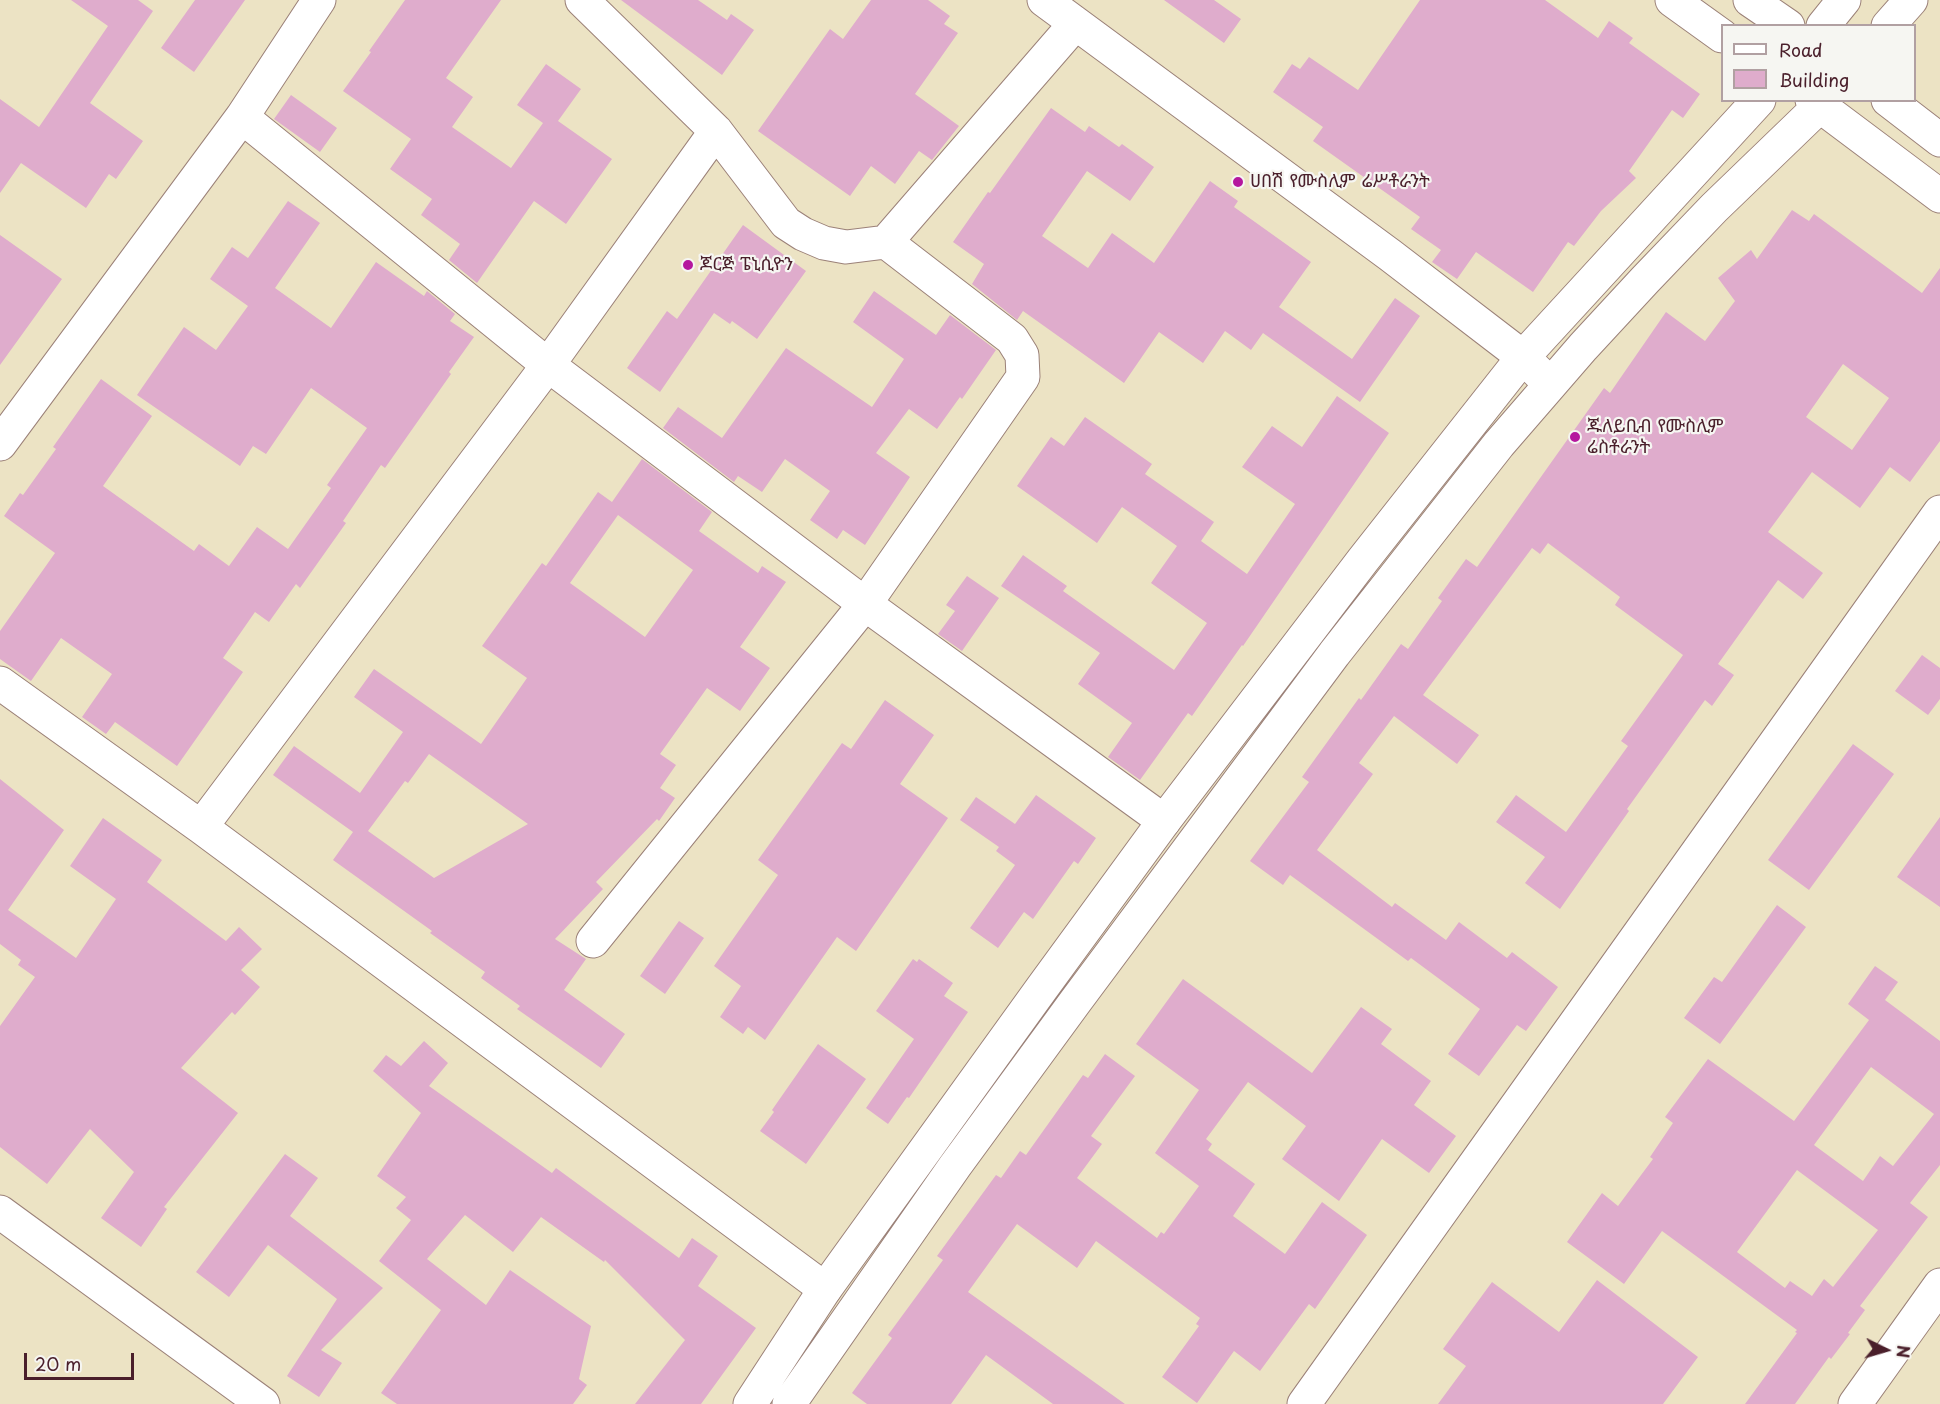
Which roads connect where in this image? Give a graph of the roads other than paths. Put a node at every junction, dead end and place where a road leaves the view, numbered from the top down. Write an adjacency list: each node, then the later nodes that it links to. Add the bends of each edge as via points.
1 (319, 0): 16 (street)
2 (582, 0): 17 (street)
3 (1044, 0): 8 (street)
4 (1672, 0): 12 (street)
5 (1750, 0): 9 (street)
6 (1844, 0): 10 (street)
7 (1911, 0): 11 (street)
8 (1075, 24): 20 (street); 21 (street)
9 (1785, 24)
10 (1825, 24)
11 (1890, 24)
12 (1721, 35)
13 (1757, 102): 21 (street)
14 (1891, 102): 18 (street)
15 (1819, 103): 19 (street); 23 (street, via 1714,208)
16 (242, 117): 22 (street); 24 (street)
17 (716, 130): 20 (street, via 786,223 824,243 846,247); 22 (street)
18 (1940, 140)
19 (1940, 196)
20 (886, 242): 26 (street, via 1012,339 1024,367 1023,377)
21 (1523, 357): 23 (street); 28 (street)
22 (548, 365): 26 (street); 29 (street)
23 (1550, 384): 36 (street, via 1498,444 1328,663 956,1166)
24 (0, 444)
25 (1940, 512): 37 (street)
26 (865, 604): 28 (street); 30 (street)
27 (0, 683): 29 (street)
28 (1164, 821): 33 (street)
29 (201, 827): 33 (street)
30 (593, 941)
31 (0, 1212): 34 (street)
32 (1940, 1286): 38 (street)
33 (825, 1289): 35 (street)
34 (263, 1404)
35 (750, 1404)
36 (789, 1404)
37 (1304, 1404)
38 (1855, 1404)

